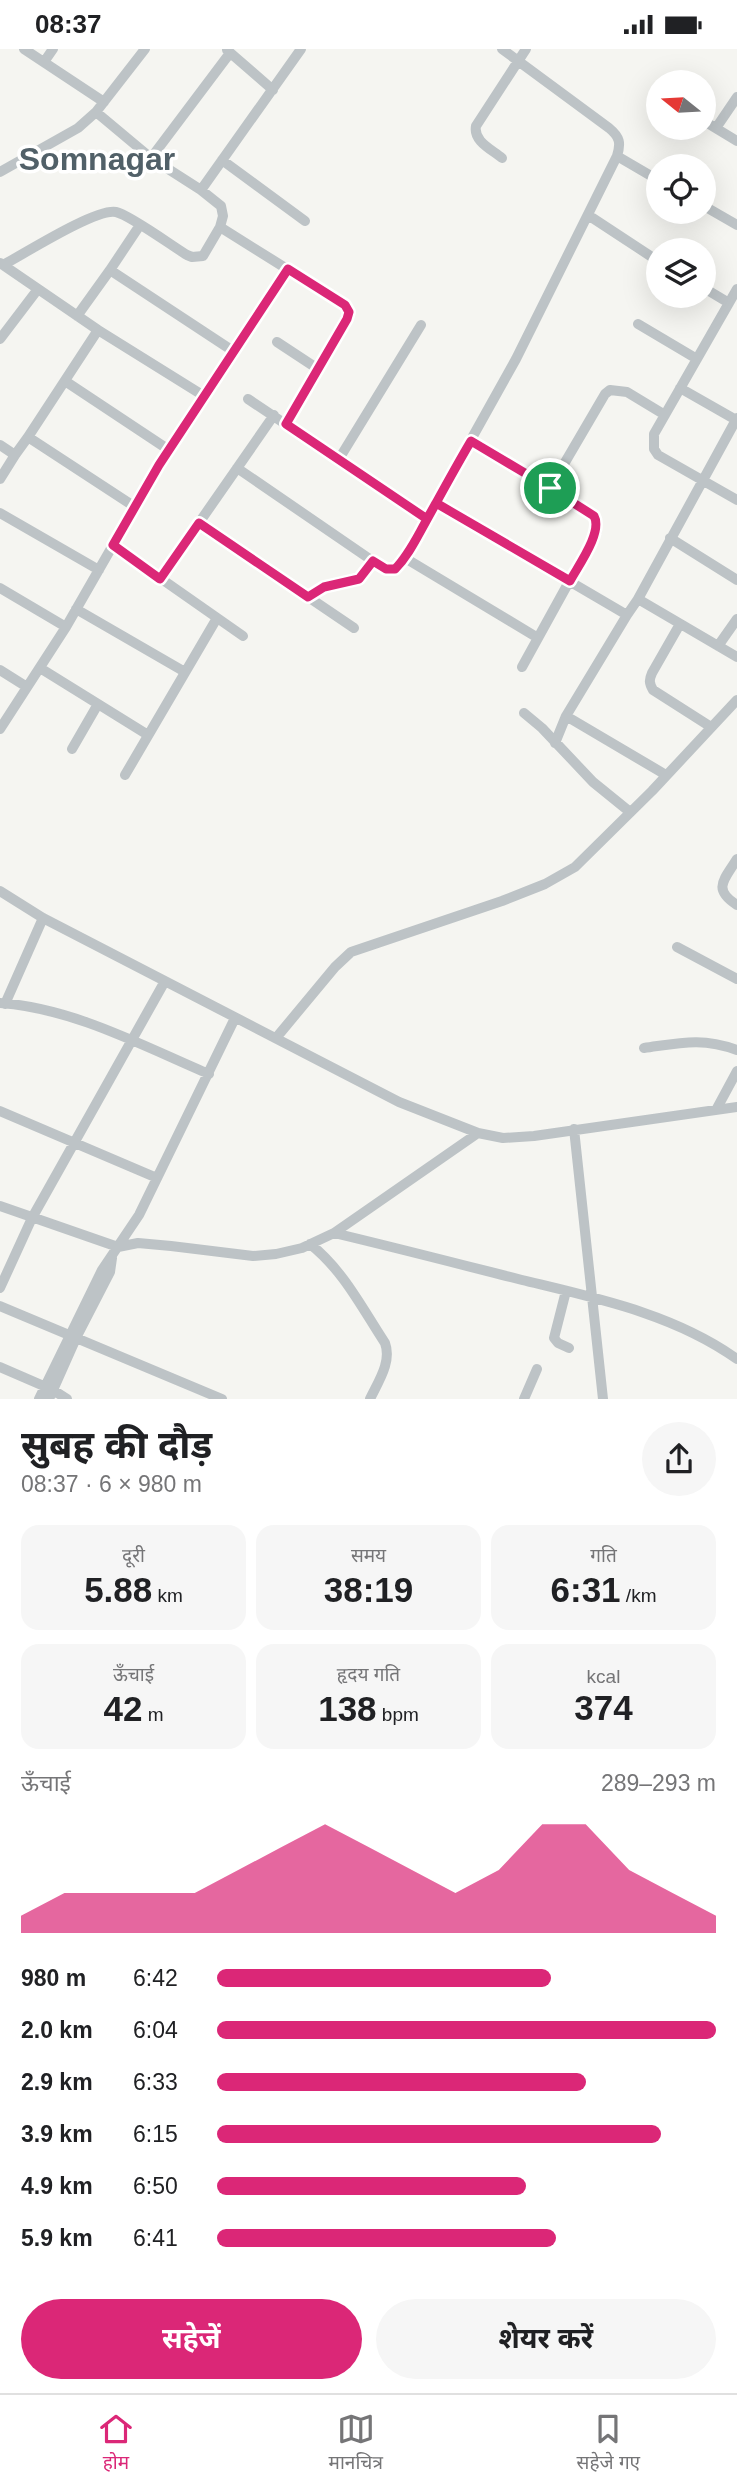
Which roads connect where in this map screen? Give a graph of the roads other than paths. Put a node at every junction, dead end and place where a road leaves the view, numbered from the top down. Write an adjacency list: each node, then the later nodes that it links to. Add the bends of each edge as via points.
1 (24, 49): 9 (street)
2 (53, 49): 9 (street)
3 (145, 49): 12 (street)
4 (300, 49): 10 (street)
5 (502, 49): 8 (street)
6 (526, 49): 8 (street)
7 (228, 51): 10 (street); 18 (street)
8 (518, 60): 16 (street, via 615,133 620,146); 17 (street, via 475,126 477,138)
9 (44, 62): 12 (street)
10 (273, 90): 19 (street)
11 (737, 97): 14 (street)
12 (104, 102): 13 (street)
13 (96, 112): 18 (street); 20 (street, via 78,128)
14 (716, 128): 15 (street)
15 (737, 141)
16 (617, 156): 21 (street); 24 (street)
17 (502, 157)
18 (152, 158): 22 (street)
19 (222, 160): 22 (street); 25 (street)
20 (0, 172)
21 (646, 173)
22 (201, 190): 28 (street, via 223,210)
23 (716, 213): 27 (street)
24 (588, 215): 29 (street); 55 (street)
25 (305, 221)
26 (140, 225): 28 (street, via 192,257 203,255); 30 (street, via 123,214 104,213); 32 (street)
27 (737, 225)
28 (220, 227): 31 (street)
29 (646, 253)
30 (1, 264): 33 (street)
31 (288, 269): 43 (street); 45 (street, via 349,312)
32 (110, 270): 37 (street); 43 (street)
33 (38, 289): 37 (street); 41 (street)
34 (737, 289): 36 (street)
35 (716, 295): 36 (street)
36 (729, 303): 44 (street)
37 (77, 316): 40 (street)
38 (638, 324): 44 (street)
39 (421, 325): 59 (street)
40 (98, 330): 46 (street); 48 (street)
41 (0, 339)
42 (277, 342): 45 (street)
43 (233, 351): 48 (street)
44 (697, 359): 47 (street)
45 (318, 369): 53 (street)
46 (65, 381): 54 (street); 57 (street)
47 (680, 388): 51 (street); 52 (street)
48 (204, 396): 57 (street)
49 (248, 399): 50 (street)
50 (274, 415): 53 (street); 60 (street)
51 (665, 415): 62 (street, via 654,434 657,455); 63 (street, via 627,392 610,390)
52 (736, 419): 62 (street)
53 (286, 424): 59 (street)
54 (28, 437): 58 (street); 66 (street)
55 (471, 441): 63 (street); 65 (street)
56 (0, 445): 58 (street)
57 (169, 450): 66 (street)
58 (15, 455): 61 (street)
59 (339, 459): 68 (street)
60 (237, 468): 69 (street); 73 (street)
61 (0, 479)
62 (702, 479): 64 (street); 70 (street)
63 (550, 488): 77 (street, via 597,521 597,531)
64 (737, 500)
65 (436, 503): 68 (street); 77 (street)
66 (135, 507): 71 (street)
67 (0, 513): 74 (street)
68 (427, 519): 72 (street)
69 (199, 523): 75 (street); 79 (street)
70 (670, 538): 76 (street); 80 (street)
71 (113, 545): 74 (street); 75 (street)
72 (405, 558): 73 (street, via 391,570); 89 (street)
73 (373, 561): 79 (street, via 359,579 324,587)
74 (99, 570): 81 (street)
75 (160, 579): 83 (street)
76 (737, 580)
77 (570, 581): 82 (street); 89 (street)
78 (0, 588): 86 (street)
79 (308, 597): 87 (street)
80 (638, 599): 82 (street); 85 (street)
81 (76, 609): 86 (street); 95 (street)
82 (627, 615): 100 (street)
83 (217, 618): 88 (street); 95 (street)
84 (737, 619): 90 (street)
85 (680, 624): 90 (street); 101 (street, via 650,685)
86 (66, 627): 93 (street)
87 (354, 628)
88 (243, 636)
89 (538, 638): 92 (street)
90 (718, 646): 91 (street)
91 (737, 657)
92 (522, 667)
93 (40, 668): 96 (street); 98 (street)
94 (0, 670): 96 (street)
95 (185, 672): 103 (street)
96 (27, 687): 102 (street)
97 (737, 700): 101 (street)
98 (98, 704): 103 (street); 105 (street)
99 (524, 713): 104 (street)
100 (566, 716): 104 (street); 107 (street)
101 (712, 727): 107 (street)
102 (0, 729)
103 (148, 735): 106 (street)
104 (555, 743): 108 (street)
105 (72, 749)
106 (125, 775)
107 (666, 775): 108 (street)
108 (630, 812): 118 (street, via 575,866 545,884 351,952)
109 (737, 859): 111 (street, via 722,888 725,898)
110 (0, 891): 112 (street)
111 (737, 905)
112 (43, 918): 115 (street); 116 (street)
113 (677, 947): 114 (street)
114 (737, 979)
115 (165, 981): 117 (street); 119 (street)
116 (3, 1003): 119 (street, via 86,1022)
117 (236, 1018): 118 (street); 123 (street)
118 (276, 1038): 128 (street, via 398,1102)
119 (131, 1041): 123 (street); 129 (street)
120 (645, 1048): 121 (street, via 702,1041)
121 (737, 1050)
122 (737, 1071): 125 (street)
123 (209, 1074): 130 (street)
124 (737, 1107): 125 (street)
125 (716, 1110): 127 (street)
126 (0, 1111): 129 (street)
127 (574, 1129): 128 (street, via 503,1138); 138 (street)
128 (478, 1133): 133 (street)
129 (76, 1144): 130 (street); 132 (street)
130 (157, 1178): 135 (street)
131 (0, 1206): 132 (street)
132 (33, 1218): 135 (street); 136 (street)
133 (334, 1233): 134 (street); 137 (street)
134 (310, 1244): 135 (street, via 253,1256 138,1243); 149 (street, via 332,1262 385,1343 386,1365)
135 (116, 1251): 140 (street, via 110,1272)
136 (0, 1288)
137 (566, 1291): 138 (street); 141 (street, via 554,1338)
138 (592, 1297): 142 (street, via 668,1321); 151 (street)
139 (0, 1306): 140 (street)
140 (73, 1335): 145 (street); 148 (street)
141 (569, 1348)
142 (737, 1359)
143 (0, 1367): 145 (street)
144 (537, 1369): 150 (street)
145 (49, 1392): 146 (street); 147 (street)
146 (39, 1399)
147 (67, 1399)
148 (222, 1399)
149 (370, 1399)
150 (524, 1399)
151 (603, 1399)

